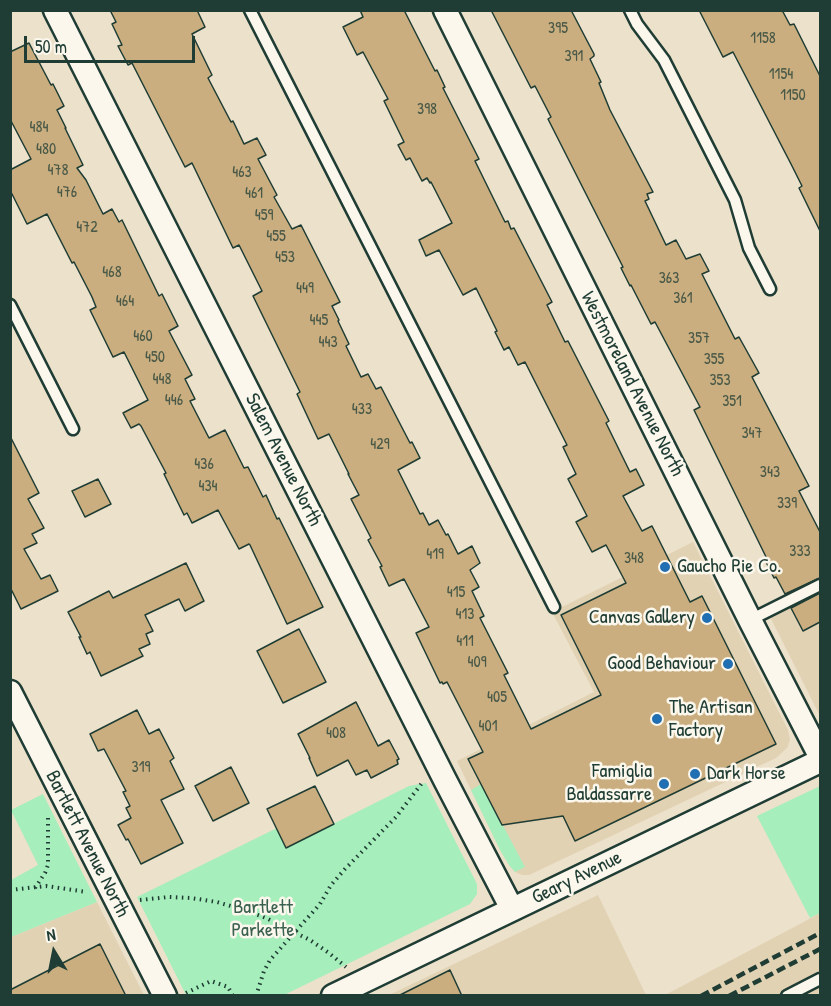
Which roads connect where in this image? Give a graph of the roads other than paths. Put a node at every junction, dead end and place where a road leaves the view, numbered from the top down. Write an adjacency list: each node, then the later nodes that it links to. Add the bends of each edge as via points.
1 (55, 10): 14 (street, Salem Avenue North)
2 (250, 10): 9 (lane)
3 (445, 10): 10 (street, Westmoreland Avenue North)
4 (630, 10): 5 (lane, via 664,60 720,170 735,200 749,248)
5 (770, 289)
6 (10, 305): 7 (lane)
7 (73, 429)
8 (820, 585): 10 (lane)
9 (554, 607)
10 (750, 620): 12 (street, Westmoreland Avenue North)
11 (10, 692): 16 (street, Bartlett Avenue North, via 124,898)
12 (820, 756)
13 (820, 761): 14 (street, Geary Avenue)
14 (512, 909): 17 (street, Geary Avenue)
15 (820, 979): 18 (lane)
16 (165, 996)
17 (333, 996)
18 (787, 996)

